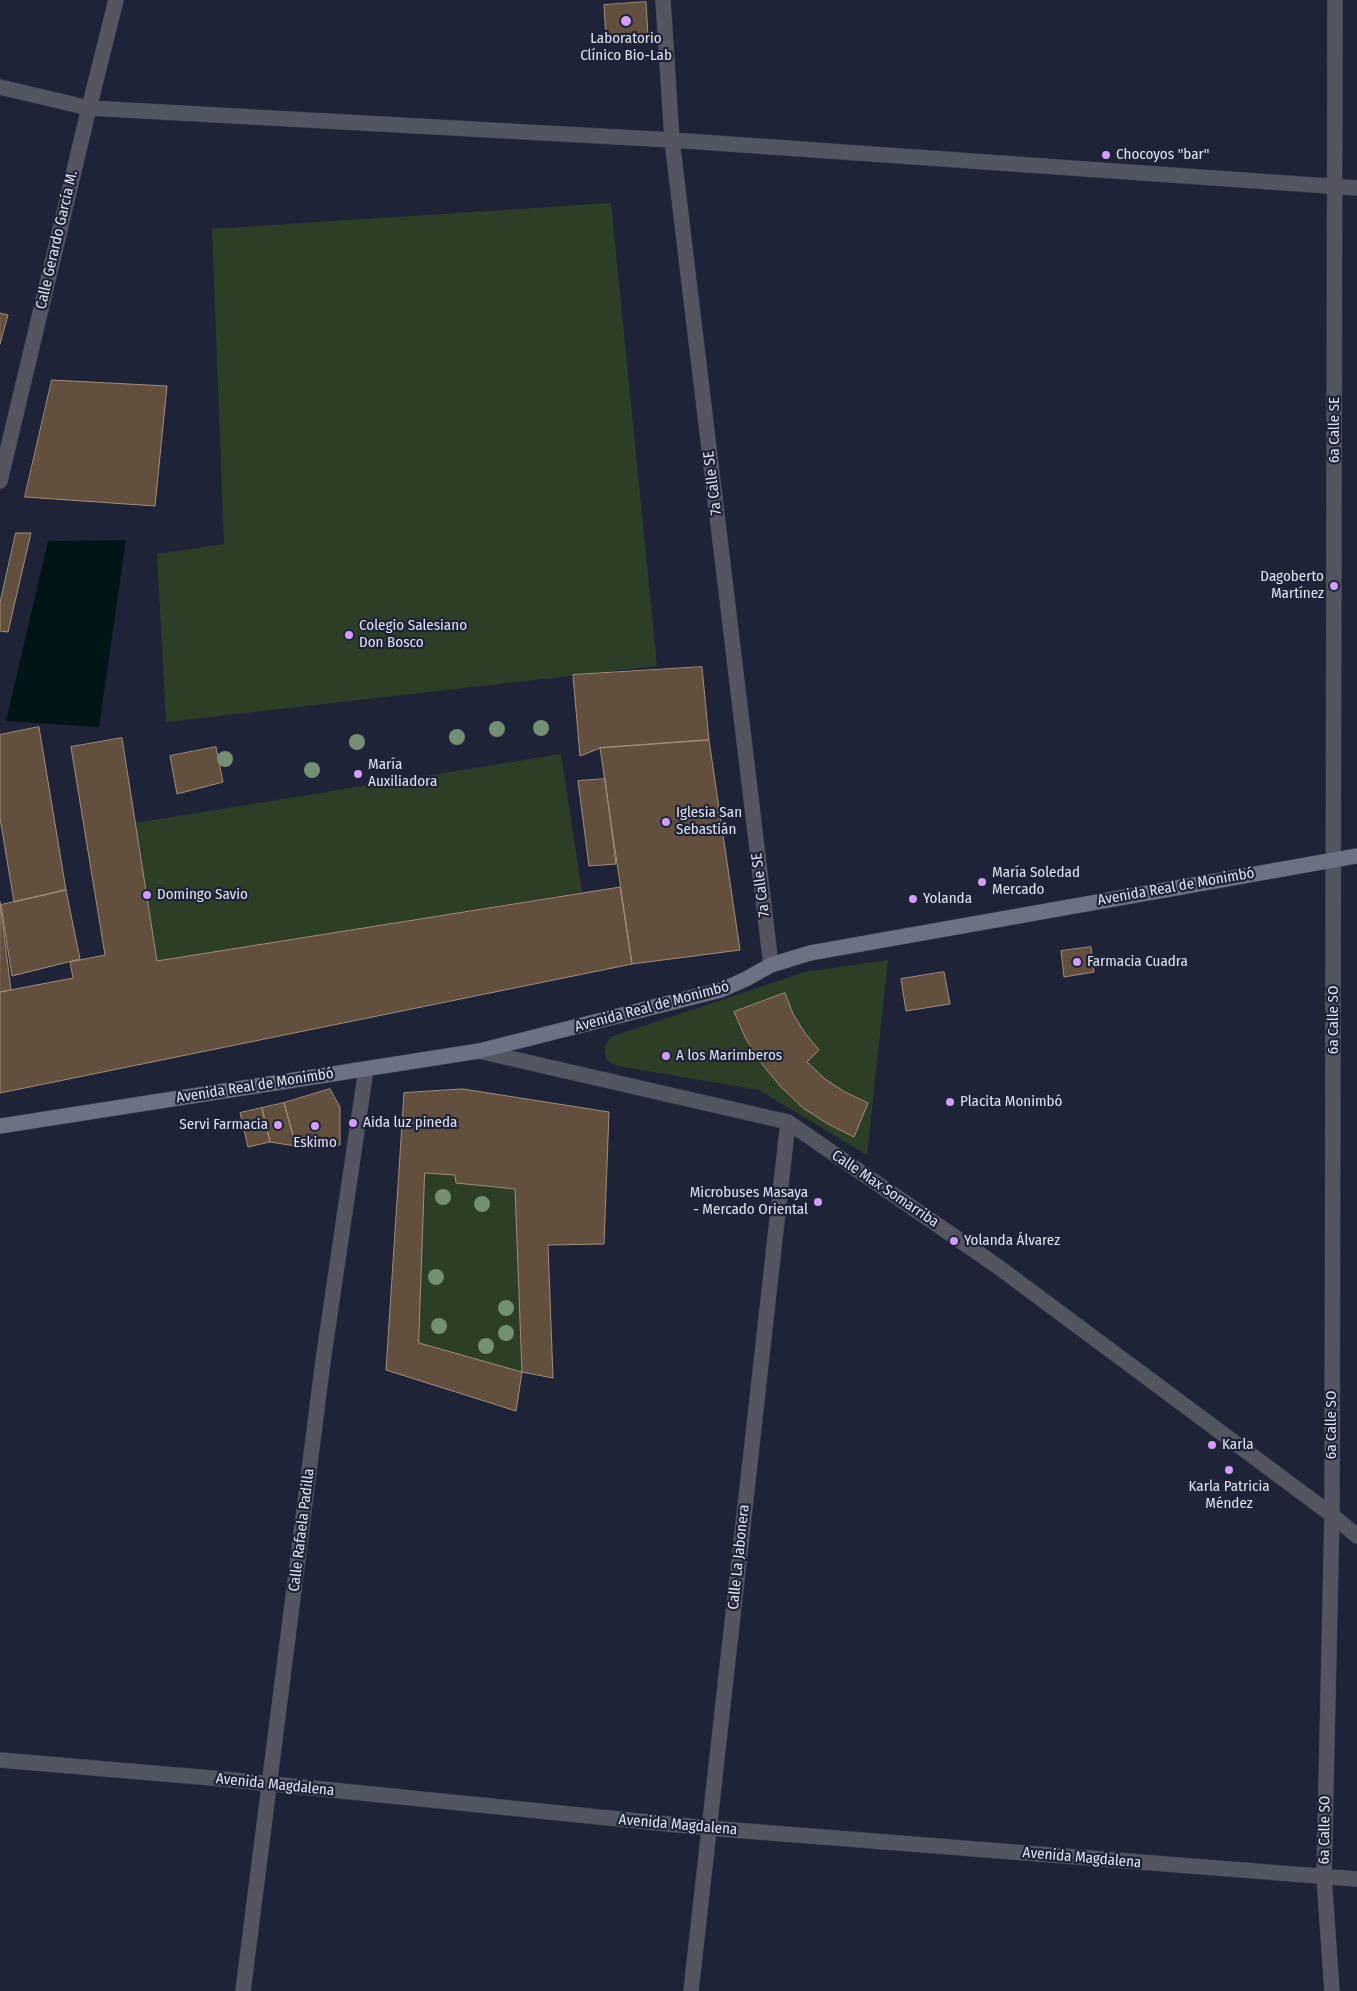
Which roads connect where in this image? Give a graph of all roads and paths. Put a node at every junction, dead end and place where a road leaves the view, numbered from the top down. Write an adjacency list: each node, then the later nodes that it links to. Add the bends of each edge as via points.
1 (116, 0): 5 (street, Calle Gerardo García M.)
2 (664, 0): 6 (street, 7a Calle SE)
3 (1335, 0): 7 (street, 6a Calle SE)
4 (0, 87): 5 (street)
5 (88, 108): 6 (street); 9 (street, Calle Gerardo García M.)
6 (672, 140): 7 (street); 12 (street, 7a Calle SE)
7 (1335, 187): 8 (street); 11 (street, 6a Calle SE)
8 (1357, 188)
9 (0, 481)
10 (1357, 856): 11 (street, Avenida Real de Monimbó)
11 (1334, 859): 12 (street, Avenida Real de Monimbó, via 810,953); 17 (street, 6a Calle SO)
12 (771, 965): 13 (street, Avenida Real de Monimbó, via 722,990)
13 (479, 1051): 14 (street, Avenida Real de Monimbó); 15 (street, Calle Max Somarriba)
14 (366, 1069): 16 (street, Avenida Real de Monimbó); 20 (street, Calle Rafaela Padilla, via 323,1361)
15 (788, 1122): 17 (street, Calle Max Somarriba, via 997,1266); 21 (street, Calle La Jabonera)
16 (0, 1126)
17 (1332, 1515): 18 (street, Calle Max Somarriba); 22 (street, 6a Calle SO)
18 (1357, 1536)
19 (0, 1760): 20 (street, Avenida Magdalena, via 223,1778)
20 (270, 1785): 21 (street, Avenida Magdalena); 24 (street, Calle Rafaela Padilla)
21 (708, 1828): 22 (street, Avenida Magdalena); 25 (street, Calle La Jabonera)
22 (1324, 1877): 23 (street, Avenida Magdalena); 26 (street, 6a Calle SO)
23 (1357, 1879)
24 (243, 1991)
25 (691, 1991)
26 (1332, 1991)

